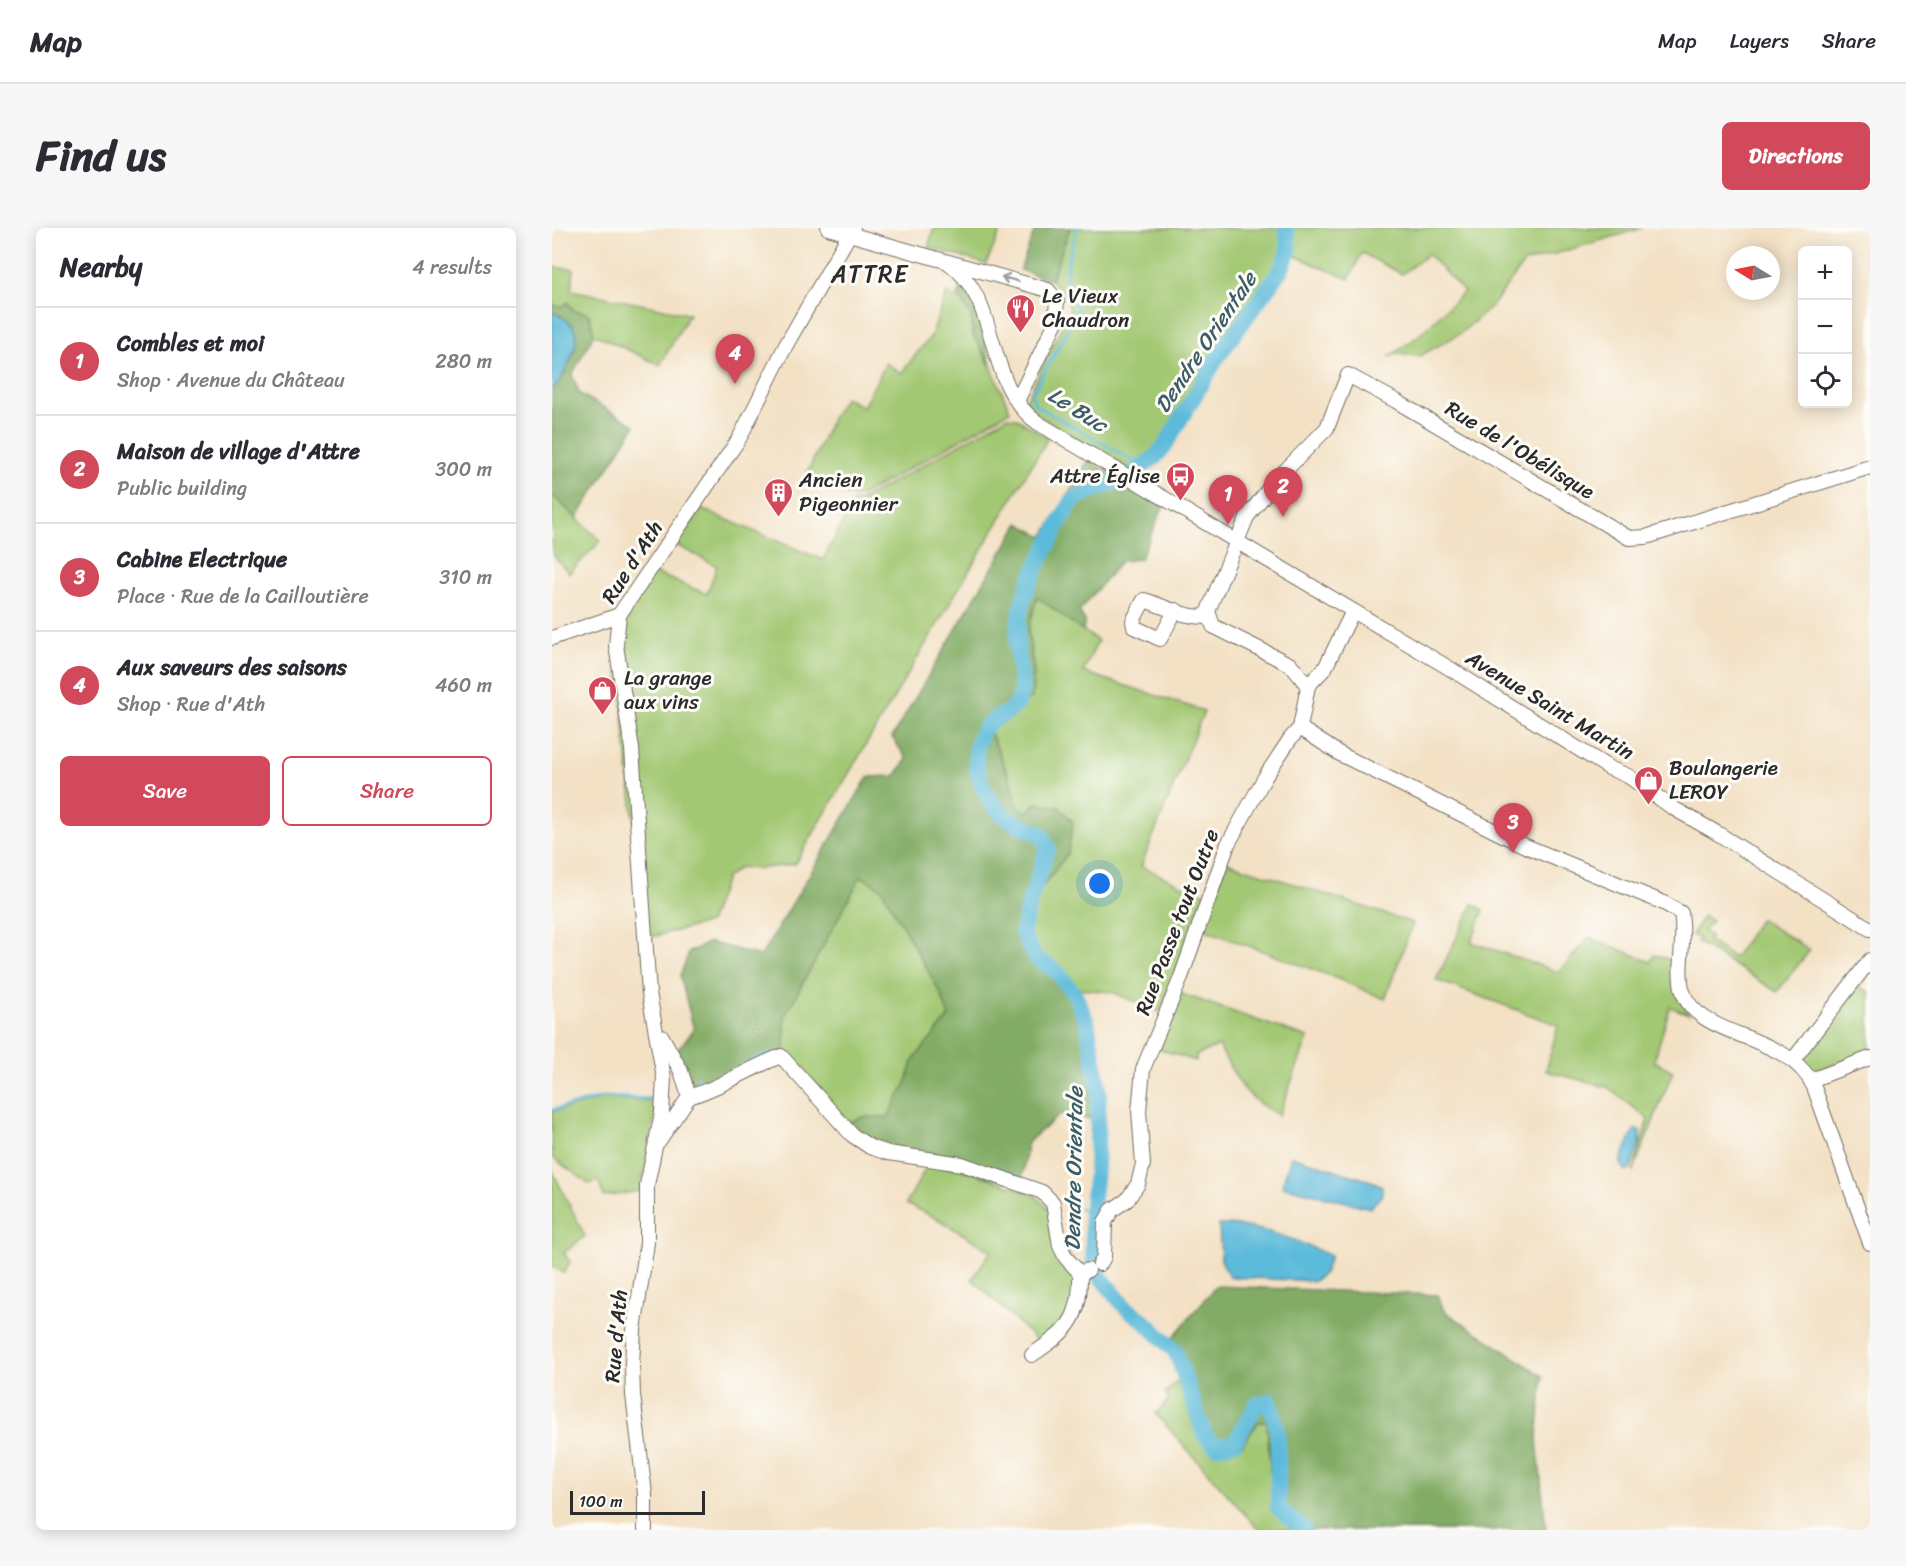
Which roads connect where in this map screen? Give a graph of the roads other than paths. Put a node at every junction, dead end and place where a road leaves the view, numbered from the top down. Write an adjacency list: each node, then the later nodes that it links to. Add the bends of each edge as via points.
1 (828, 228): 2 (street)
2 (852, 231): 3 (street); 9 (street, Rue d'Ath, via 786,345 739,440)
3 (949, 263): 4 (street, Avenue Saint Martin, via 972,284 1002,376); 4 (street, one-way to 3, via 1055,324 1057,301 1048,290)
4 (1017, 401): 6 (street, Avenue Saint Martin, via 1038,423)
5 (1870, 467): 6 (street, Rue de l'Obélisque, via 1646,537 1629,538 1348,375 1327,428 1259,500)
6 (1235, 541): 8 (street, Avenue Saint Martin); 10 (street)
7 (1176, 610): 10 (street, via 1200,618)
8 (1353, 611): 12 (street, Rue Passe tout Outre, via 1325,668); 14 (street, Avenue Saint Martin, via 1628,776 1673,808)
9 (619, 615): 11 (street); 16 (street, Rue d'Ath, via 616,645 632,747 649,993)
10 (1209, 616): 12 (street, via 1214,626 1291,665)
11 (552, 638)
12 (1308, 686): 13 (street, Rue Passe tout Outre)
13 (1300, 728): 18 (street, via 1349,759 1523,845 1681,913 1685,930 1683,992 1692,1006 1707,1019); 23 (street, Rue Passe tout Outre, via 1265,777 1228,844 1180,980 1150,1047 1139,1094 1142,1167 1127,1200 1112,1210 1105,1222 1104,1257)
14 (1870, 928)
15 (1870, 960): 18 (street)
16 (657, 1029): 20 (street, Rue d'Ath, via 681,1071); 21 (street, Rue d'Ath, via 664,1078)
17 (1870, 1058): 19 (street)
18 (1793, 1060): 19 (street)
19 (1811, 1080): 22 (street)
20 (690, 1097): 21 (street, Rue d'Ath); 23 (street, via 782,1056 852,1135 870,1147 962,1164 1042,1192 1053,1203 1060,1246 1066,1258)
21 (656, 1145): 25 (street, Rue d'Ath, via 647,1185 647,1243 632,1364)
22 (1870, 1243)
23 (1089, 1269): 24 (street, Rue Passe tout Outre, via 1076,1314 1056,1337)
24 (1032, 1355)
25 (645, 1530)

